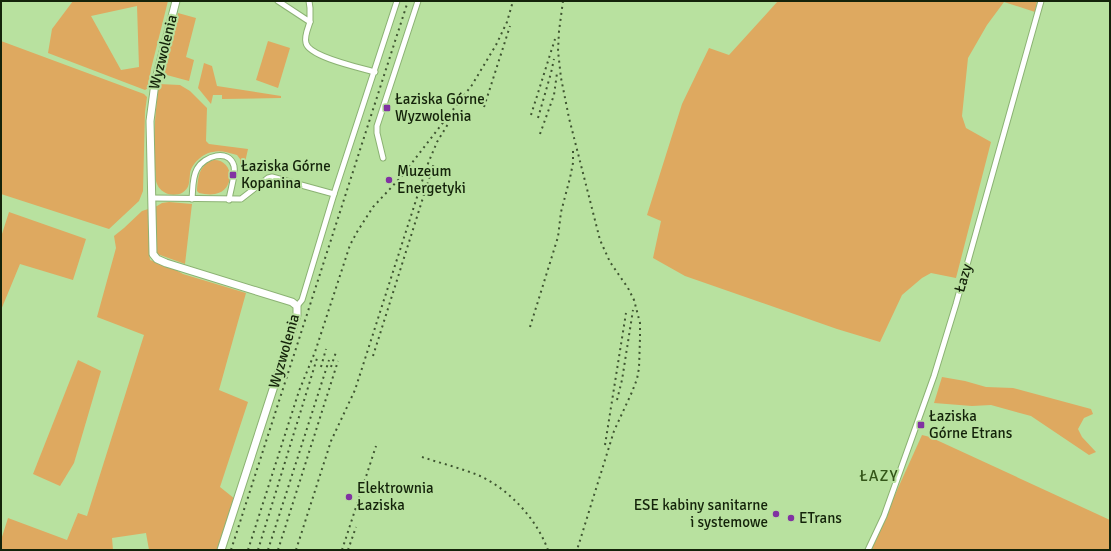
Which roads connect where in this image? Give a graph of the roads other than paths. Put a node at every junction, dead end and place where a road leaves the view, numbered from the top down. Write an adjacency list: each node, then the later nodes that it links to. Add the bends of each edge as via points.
1 (176, 1): 11 (street, Wyzwolenia, via 153,95 150,121)
2 (278, 1): 7 (street)
3 (309, 1): 7 (street)
4 (397, 1): 8 (street)
5 (418, 1): 9 (street, via 378,126 377,133)
6 (1041, 1): 16 (street, Łazy, via 935,371 884,516)
7 (310, 22): 8 (street, via 307,47 319,55)
8 (375, 72): 10 (street)
9 (383, 158)
10 (334, 194): 13 (street, via 268,178 241,199); 14 (street, via 302,300)
11 (152, 198): 12 (street); 14 (street, Wyzwolenia, via 153,254 157,259 292,302)
12 (192, 199): 13 (street); 13 (street, via 197,168 204,160 214,156 231,160 234,167)
13 (229, 200)
14 (297, 306): 15 (street, Wyzwolenia, via 297,315)
15 (221, 550)
16 (868, 550)

